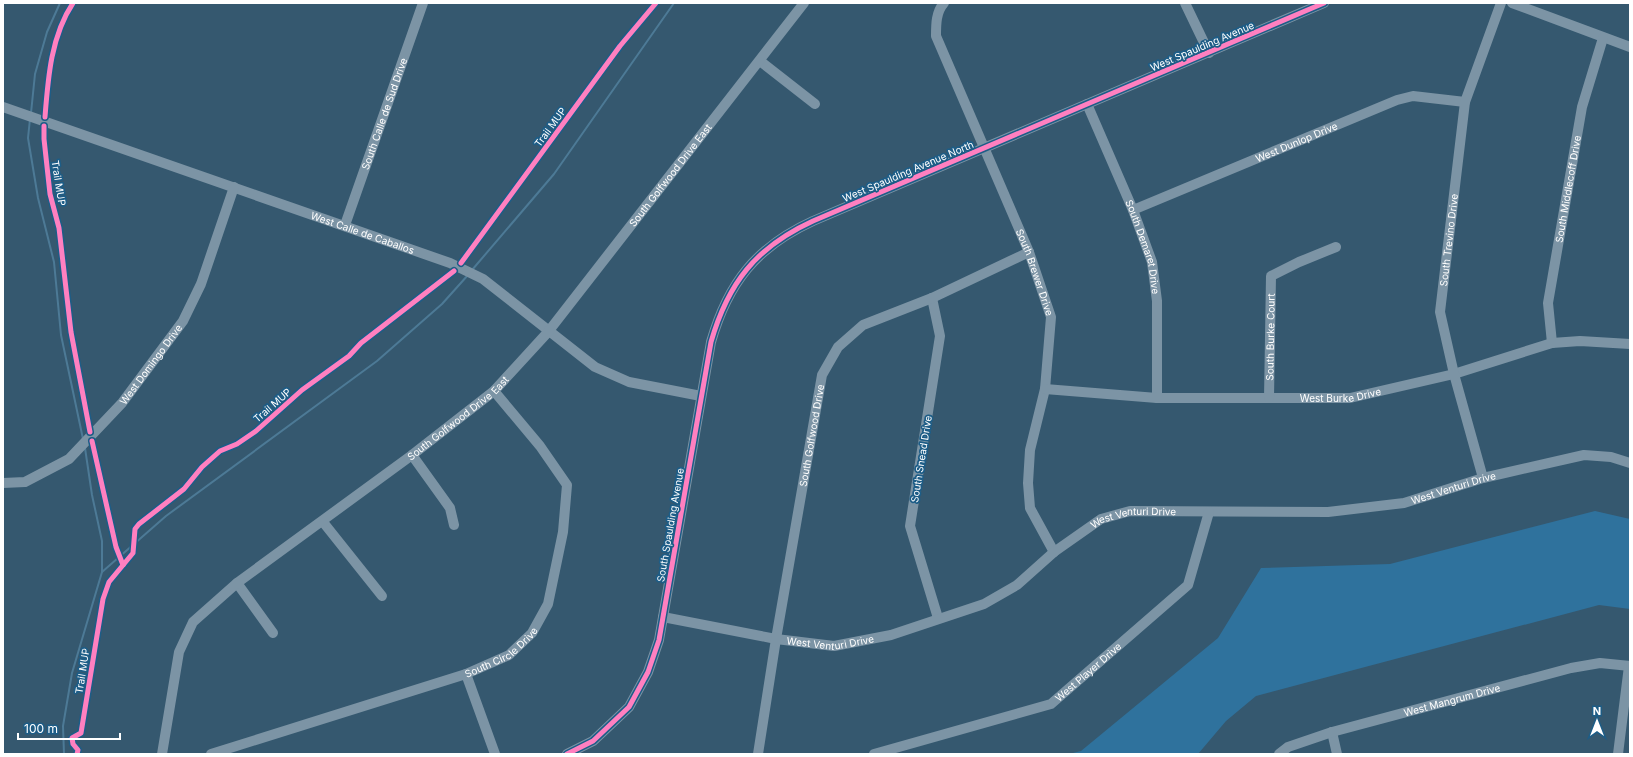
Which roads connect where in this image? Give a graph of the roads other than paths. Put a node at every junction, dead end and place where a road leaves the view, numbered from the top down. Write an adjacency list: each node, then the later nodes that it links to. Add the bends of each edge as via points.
1 (423, 3): 20 (street, South Calle de Sud Drive)
2 (804, 3): 12 (street, South Golfwood Drive East)
3 (944, 3): 17 (street, South Brewer Drive, via 940,7 936,22 936,36)
4 (1185, 3): 11 (street)
5 (1324, 3): 8 (street, West Spaulding Avenue)
6 (1501, 3): 13 (street, South Trevino Drive)
7 (1512, 3): 9 (street)
8 (1309, 6): 11 (street, West Spaulding Avenue)
9 (1603, 38): 10 (street); 26 (street, South Middlecoff Drive, via 1582,107 1549,295)
10 (1630, 47)
11 (1209, 53): 15 (street, West Spaulding Avenue)
12 (760, 61): 14 (street); 25 (street, South Golfwood Drive East)
13 (1465, 102): 19 (street, West Dunlop Drive, via 1413,96 1397,100); 28 (street, South Trevino Drive, via 1440,312)
14 (815, 104)
15 (1087, 104): 17 (street, West Spaulding Avenue North); 19 (street, South Demaret Drive)
16 (3, 107): 18 (street, West Calle de Caballos)
17 (985, 148): 22 (street, South Brewer Drive); 23 (street, West Spaulding Avenue North, via 802,226 772,245)
18 (234, 188): 20 (street, West Calle de Caballos); 37 (street, West Domingo Drive, via 201,284 183,321 122,403 69,459 24,482)
19 (1133, 210): 32 (street, South Demaret Drive, via 1152,262 1157,301)
20 (345, 225): 25 (street, West Calle de Caballos, via 450,263 483,279)
21 (1336, 247): 33 (street, South Burke Court, via 1298,262 1272,276)
22 (1028, 252): 24 (street, South Golfwood Drive); 29 (street, South Brewer Drive, via 1051,317)
23 (745, 270): 31 (street, South Spaulding Avenue, via 728,296 716,326)
24 (932, 298): 45 (street, South Snead Drive, via 940,336 910,526); 47 (street, South Golfwood Drive, via 862,325 838,347 822,375)
25 (548, 332): 30 (street, South Golfwood Drive East); 31 (street, West Calle de Caballos, via 595,367 622,379)
26 (1552, 343): 27 (street, West Burke Drive, via 1580,341); 28 (street, West Burke Drive)
27 (1630, 344)
28 (1454, 374): 33 (street, West Burke Drive, via 1350,398); 36 (street, South Trevino Drive)
29 (1045, 389): 32 (street, West Burke Drive); 41 (street, South Brewer Drive, via 1030,450 1028,484 1030,508)
30 (494, 391): 34 (street, South Golfwood Drive East); 49 (street, South Circle Drive, via 540,446 567,485 563,532 548,604 532,633 509,655)
31 (701, 396): 44 (street, South Spaulding Avenue)
32 (1157, 398): 33 (street, West Burke Drive)
33 (1269, 398)
34 (412, 455): 39 (street, South Golfwood Drive East); 40 (street, via 450,508)
35 (1630, 463): 36 (street, West Venturi Drive, via 1611,457 1584,455)
36 (1483, 478): 38 (street, West Venturi Drive, via 1404,503 1328,512)
37 (3, 483)
38 (1209, 512): 41 (street, West Venturi Drive, via 1130,511 1101,519); 56 (street, West Player Drive, via 1188,585 1051,704)
39 (323, 522): 42 (street, South Golfwood Drive East); 43 (street)
40 (454, 525)
41 (1054, 552): 45 (street, West Venturi Drive, via 1017,585 984,604)
42 (237, 583): 46 (street); 51 (street, South Golfwood Drive East, via 193,622 179,652)
43 (382, 596)
44 (664, 617): 47 (street, West Venturi Drive); 54 (street, South Spaulding Avenue, via 648,672 629,706 593,741)
45 (938, 618): 47 (street, West Venturi Drive, via 891,635 834,646)
46 (273, 633)
47 (776, 639): 55 (street, South Golfwood Drive)
48 (1630, 666): 50 (street, West Mangrum Drive, via 1600,663 1571,668); 59 (street)
49 (466, 674): 52 (street, South Circle Drive); 53 (street)
50 (1332, 732): 57 (street, West Mangrum Drive, via 1288,747); 58 (street)
51 (162, 754)
52 (211, 754)
53 (495, 754)
54 (567, 754)
55 (758, 754)
56 (874, 754)
57 (1279, 754)
58 (1337, 754)
59 (1618, 754)

